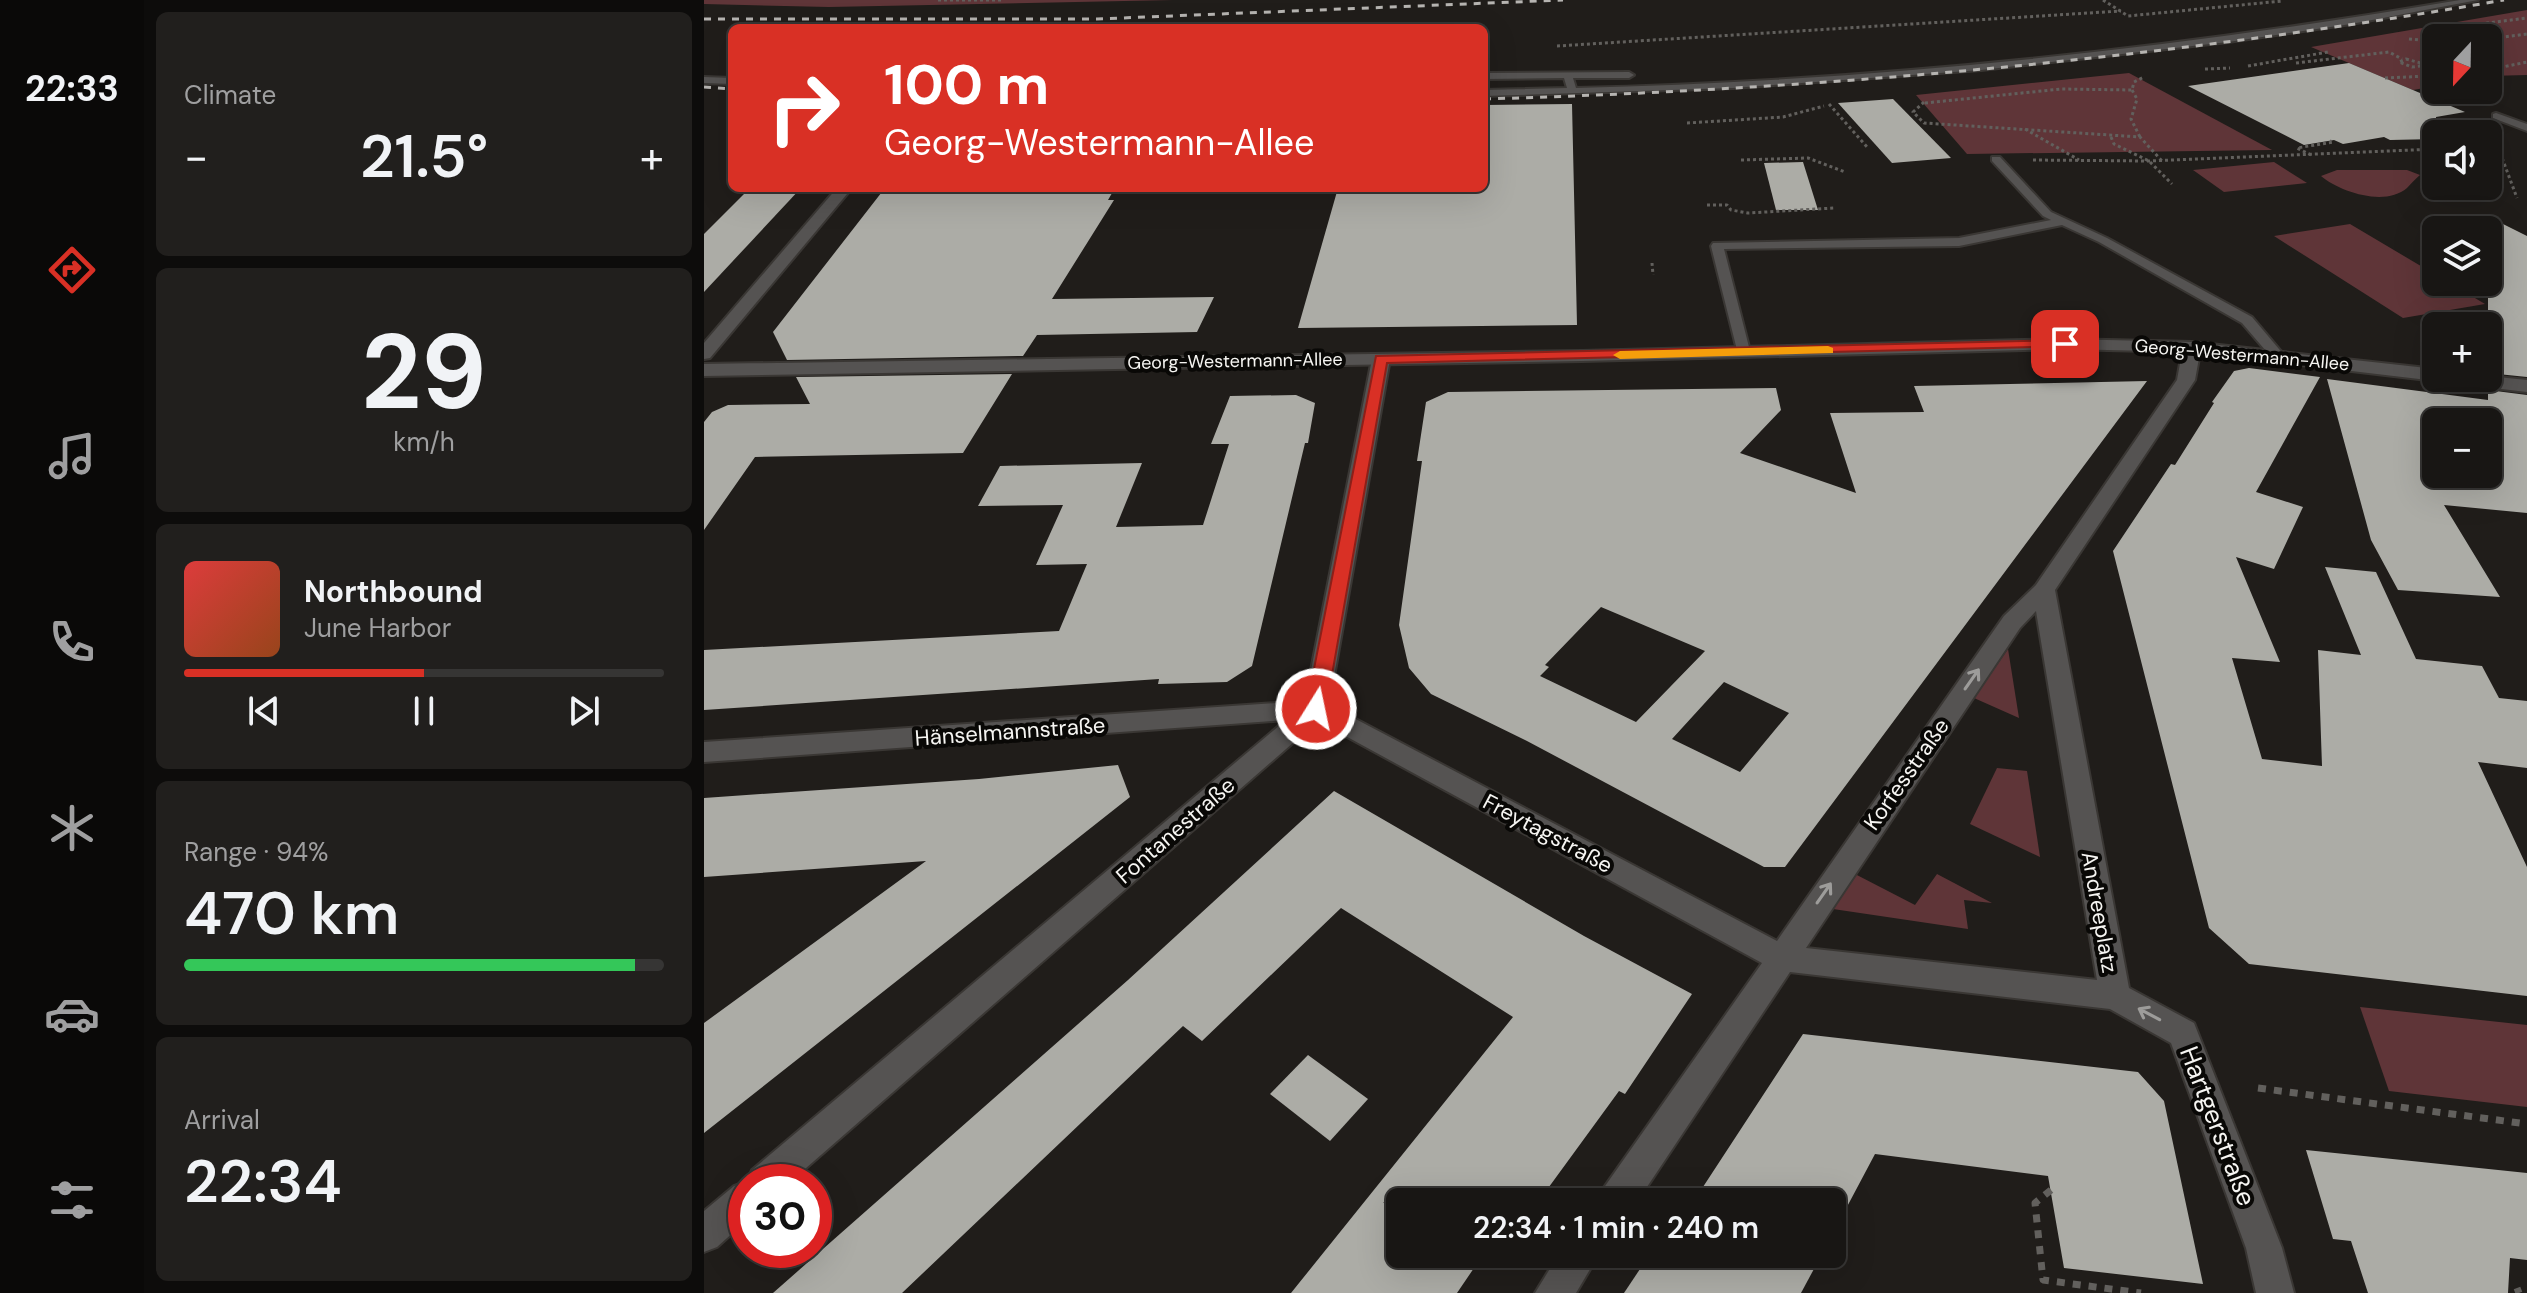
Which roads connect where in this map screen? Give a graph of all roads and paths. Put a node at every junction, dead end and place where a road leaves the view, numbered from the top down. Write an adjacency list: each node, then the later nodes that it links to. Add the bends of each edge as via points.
1 (938, 0): 2 (path)
2 (1004, 0)
3 (2103, 0): 6 (path)
4 (2474, 0): 24 (lane, via 2324,28 2144,52 1843,78)
5 (2282, 1): 6 (path, via 2128,16)
6 (2121, 11): 9 (path)
7 (2527, 34): 8 (path)
8 (2502, 37)
9 (1543, 47)
10 (2402, 59): 12 (path, via 2389,52); 13 (path, via 2403,65); 13 (path, via 2428,65)
11 (2527, 62): 14 (path)
12 (2296, 63)
13 (2417, 68): 15 (path)
14 (2503, 68)
15 (2422, 72)
16 (1568, 75): 17 (lane); 18 (lane); 24 (lane)
17 (1629, 75)
18 (1488, 76)
19 (2421, 77): 20 (path)
20 (2385, 78)
21 (704, 80): 22 (lane)
22 (728, 81)
23 (2132, 90): 34 (path, via 2137,99 2130,123)
24 (1572, 91): 25 (lane)
25 (1488, 93)
26 (1912, 98): 32 (path, via 1925,103 1913,112 1924,123)
27 (2527, 111): 31 (lane, via 2496,116)
28 (1687, 123): 36 (path, via 1783,117 1831,103)
29 (1927, 126): 30 (path)
30 (1916, 128)
31 (2527, 128)
32 (2025, 129): 33 (path); 42 (path)
33 (2111, 136): 34 (path); 43 (path, via 2114,144)
34 (2140, 137): 44 (path)
35 (2330, 141): 39 (path, via 2297,148)
36 (1868, 148)
37 (2422, 150): 39 (path)
38 (2502, 155): 48 (path)
39 (2314, 157): 44 (path)
40 (1996, 159): 42 (path); 51 (lane)
41 (1741, 160): 45 (path, via 1808,158)
42 (2080, 160): 43 (path)
43 (2149, 161): 44 (path); 46 (path)
44 (2162, 161)
45 (1845, 172)
46 (2172, 184)
47 (842, 192): 56 (street)
48 (2517, 198)
49 (1707, 205): 50 (path, via 1748,213)
50 (1834, 208)
51 (2060, 222): 55 (lane, via 1959,242 1717,246); 57 (lane, via 2103,240 2247,320)
52 (1652, 263): 53 (path)
53 (1653, 275)
54 (2192, 347): 55 (street, Georg-Westermann-Allee, via 2065,344); 57 (street, Georg-Westermann-Allee); 63 (street, Korfesstraße, via 2186,380)
55 (1743, 351): 58 (street, Georg-Westermann-Allee)
56 (704, 354)
57 (2277, 355): 60 (street, Georg-Westermann-Allee)
58 (1381, 359): 59 (street, Georg-Westermann-Allee); 64 (street)
59 (704, 370)
60 (2422, 373)
61 (2502, 383): 62 (street)
62 (2527, 386)
63 (2044, 590): 66 (street, Korfesstraße, one-way to 63, via 2012,622); 67 (street, Andreeplatz)
64 (1316, 709): 65 (street, Hänselmannstraße); 66 (street, Freytagstraße); 70 (street, Fontanestraße)
65 (704, 752)
66 (1780, 958): 67 (street, Andreeplatz); 71 (street, Korfesstraße)
67 (2115, 996): 78 (street, Hartgerstraße, one-way to 67, via 2264,1248 2183,1033)
68 (2258, 1088): 69 (path)
69 (2527, 1124)
70 (785, 1164)
71 (1626, 1188)
72 (2051, 1190): 77 (path, via 2035,1203 2043,1280)
73 (728, 1213): 74 (street)
74 (704, 1234)
75 (1571, 1268): 76 (street)
76 (1554, 1293)
77 (2141, 1293)
78 (2275, 1293)

